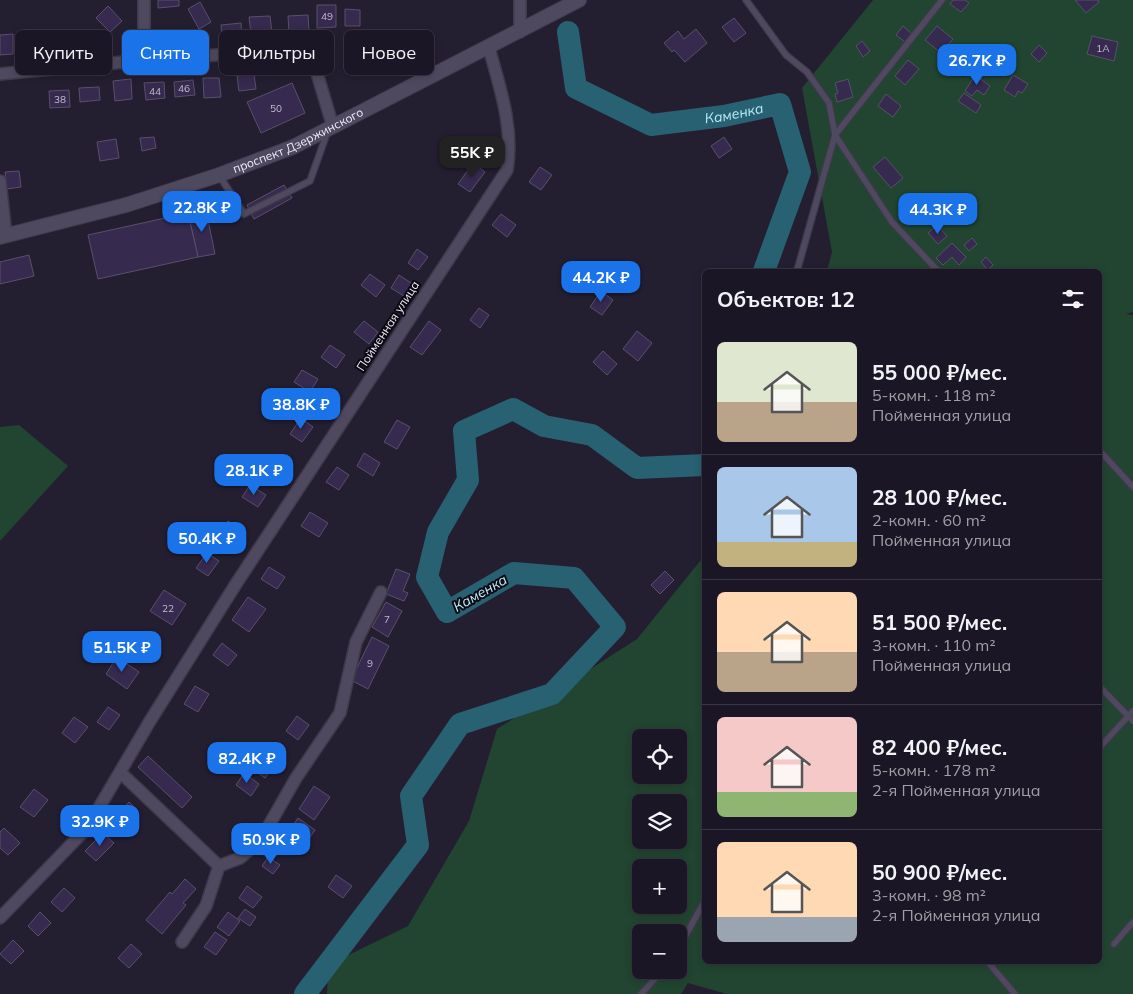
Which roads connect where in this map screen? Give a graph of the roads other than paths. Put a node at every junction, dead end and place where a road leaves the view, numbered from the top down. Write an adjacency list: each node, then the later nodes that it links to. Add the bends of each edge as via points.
1 (144, 0): 6 (street)
2 (520, 0): 7 (street)
3 (579, 0): 7 (street, проспект Дзержинского)
4 (746, 0): 13 (lane, via 786,55 806,72 828,103)
5 (942, 0): 13 (lane)
6 (144, 30)
7 (520, 32): 8 (street, проспект Дзержинского)
8 (488, 48): 12 (street, проспект Дзержинского); 26 (street, Пойменная улица, via 509,127 507,170 234,587 150,721)
9 (209, 55): 12 (street, via 301,49 311,53)
10 (122, 62): 11 (street)
11 (0, 74)
12 (330, 129): 14 (street, проспект Дзержинского); 14 (lane, via 310,180 244,214)
13 (835, 135): 17 (lane); 18 (lane, via 892,222)
14 (220, 175): 16 (street, проспект Дзержинского)
15 (0, 182): 16 (street)
16 (3, 236)
17 (798, 269)
18 (936, 269)
19 (1102, 453): 20 (lane)
20 (1133, 487)
21 (381, 592): 27 (street, via 356,642 340,713 296,778 260,841 240,858)
22 (1102, 689): 24 (lane)
23 (1133, 711): 24 (lane)
24 (1131, 718): 25 (lane)
25 (1102, 745)
26 (122, 773): 27 (street); 29 (street, Пойменная улица, via 87,828)
27 (219, 866): 32 (street, via 206,906)
28 (702, 906): 31 (lane)
29 (0, 918)
30 (1133, 922): 33 (lane)
31 (687, 933)
32 (182, 942)
33 (1114, 944)
34 (990, 964): 37 (lane)
35 (655, 979): 36 (lane)
36 (641, 994)
37 (1015, 994)

